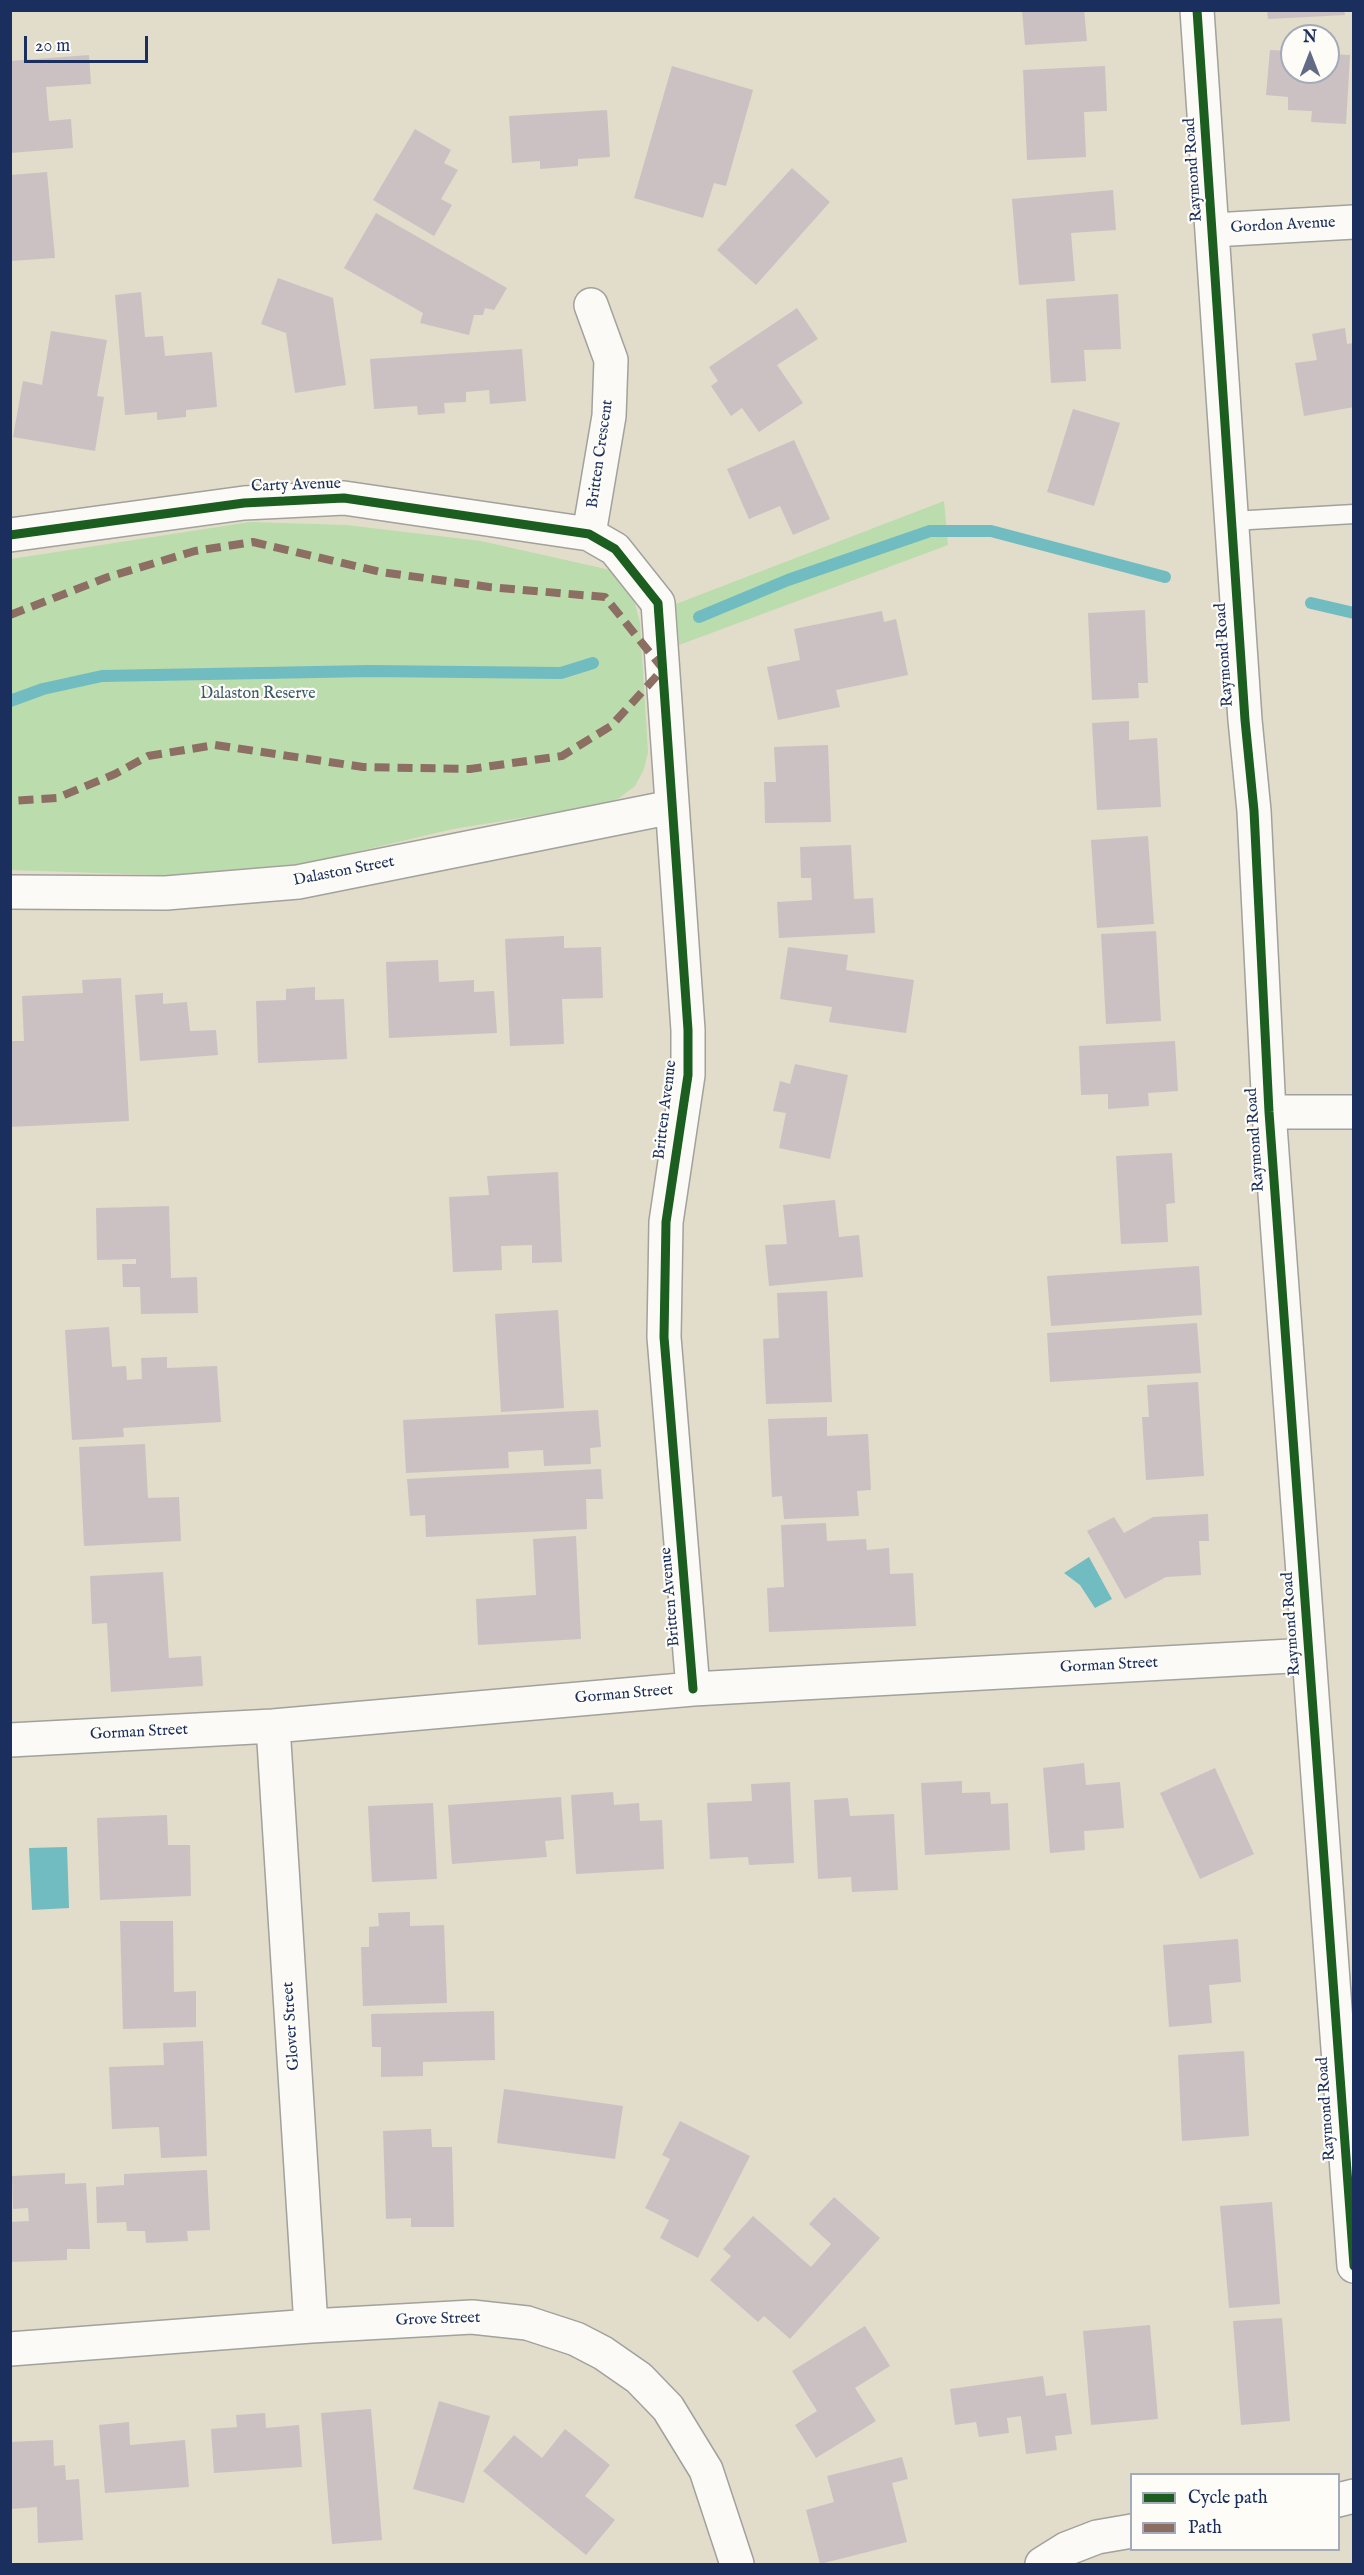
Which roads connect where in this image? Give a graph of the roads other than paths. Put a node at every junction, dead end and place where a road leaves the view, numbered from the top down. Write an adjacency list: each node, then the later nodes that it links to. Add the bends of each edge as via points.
1 (1197, 10): 3 (street, Raymond Road)
2 (1353, 222): 3 (street, Gordon Avenue)
3 (1213, 230): 6 (street, Raymond Road)
4 (591, 305): 8 (street, Britten Crescent, via 611,360)
5 (1353, 514): 6 (lane)
6 (1232, 521): 11 (street, Raymond Road, via 1254,811)
7 (10, 535): 8 (street, Carty Avenue, via 244,503 344,498)
8 (602, 542): 9 (street, Britten Avenue, via 658,603)
9 (672, 807): 10 (street, Dalaston Street, via 298,882 166,893); 14 (street, Britten Avenue, via 688,1075 666,1222 664,1337)
10 (10, 892)
11 (1269, 1112): 12 (street); 13 (street, Raymond Road)
12 (1353, 1112)
13 (1309, 1654): 14 (street, Gorman Street); 17 (street, Raymond Road)
14 (693, 1689): 15 (street, Gorman Street)
15 (273, 1726): 16 (street, Gorman Street); 18 (street, Glover Street)
16 (10, 1740)
17 (1353, 2266)
18 (311, 2326): 19 (street, Grove Street); 21 (street, Grove Street, via 496,2318 527,2323 576,2339 603,2353 639,2378 686,2434 706,2470)
19 (10, 2349)
20 (1130, 2530): 22 (street, via 1066,2549)
21 (737, 2565)
22 (1042, 2565)

